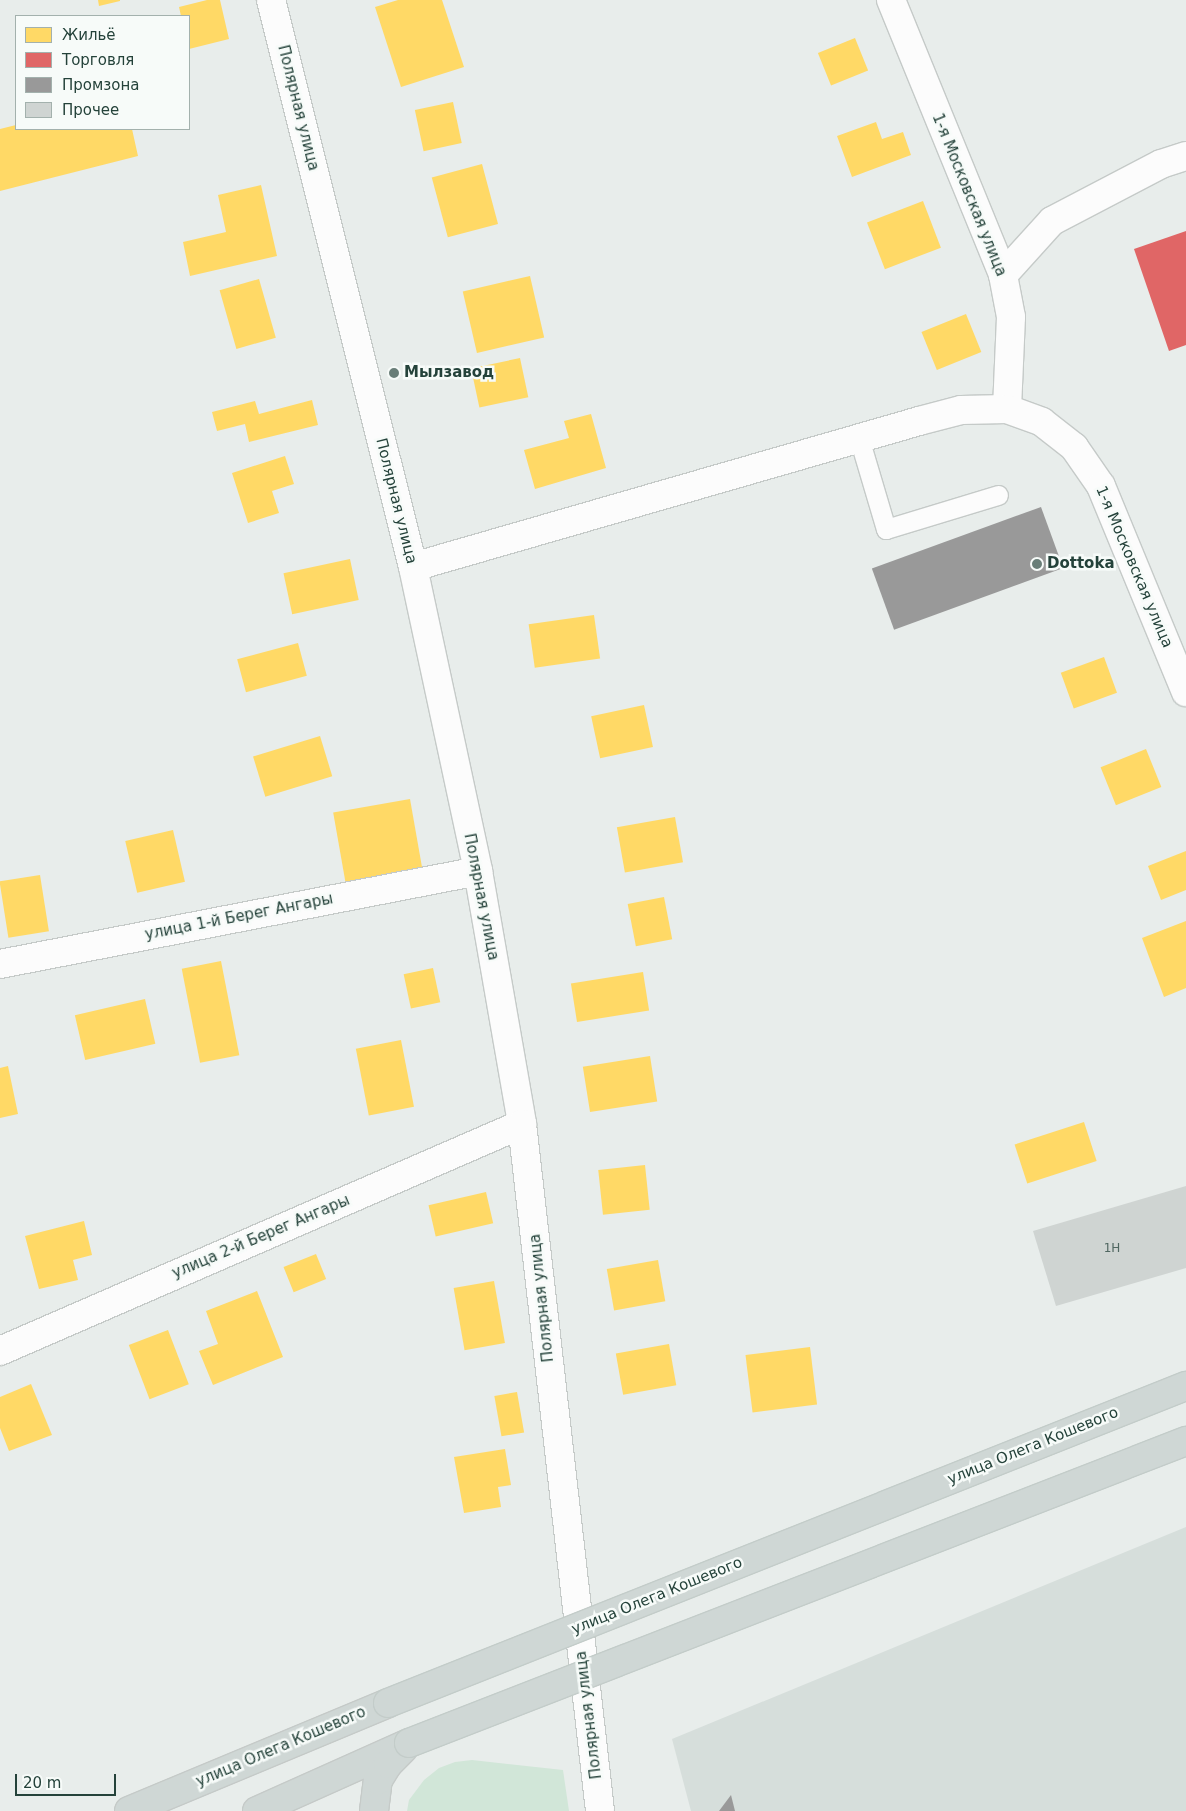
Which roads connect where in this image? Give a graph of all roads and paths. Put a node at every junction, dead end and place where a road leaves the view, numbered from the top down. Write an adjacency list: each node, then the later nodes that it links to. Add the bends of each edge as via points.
1 (271, 0): 8 (main road, Полярная улица)
2 (891, 0): 4 (main road, 1-я Московская улица)
3 (1186, 156): 4 (main road, via 1161,164 1052,221)
4 (1003, 275): 5 (main road, 1-я Московская улица, via 1011,317)
5 (1007, 410): 6 (main road, via 961,410); 9 (main road, 1-я Московская улица, via 1042,422 1074,447 1101,486)
6 (859, 438): 7 (lane, via 886,529); 8 (main road)
7 (998, 495)
8 (413, 567): 10 (main road, Полярная улица)
9 (1186, 692)
10 (478, 871): 11 (main road, улица 1-й Берег Ангары); 12 (main road, Полярная улица)
11 (0, 964)
12 (522, 1124): 13 (main road, улица 2-й Берег Ангары); 20 (main road, Полярная улица)
13 (0, 1351)
14 (1186, 1386): 17 (main road, улица Олега Кошевого, bridge, via 388,1702)
15 (1186, 1441): 16 (main road, bridge)
16 (409, 1743): 18 (main road); 19 (main road, via 388,1764 378,1780)
17 (129, 1811)
18 (257, 1811)
19 (374, 1811)
20 (600, 1811)

